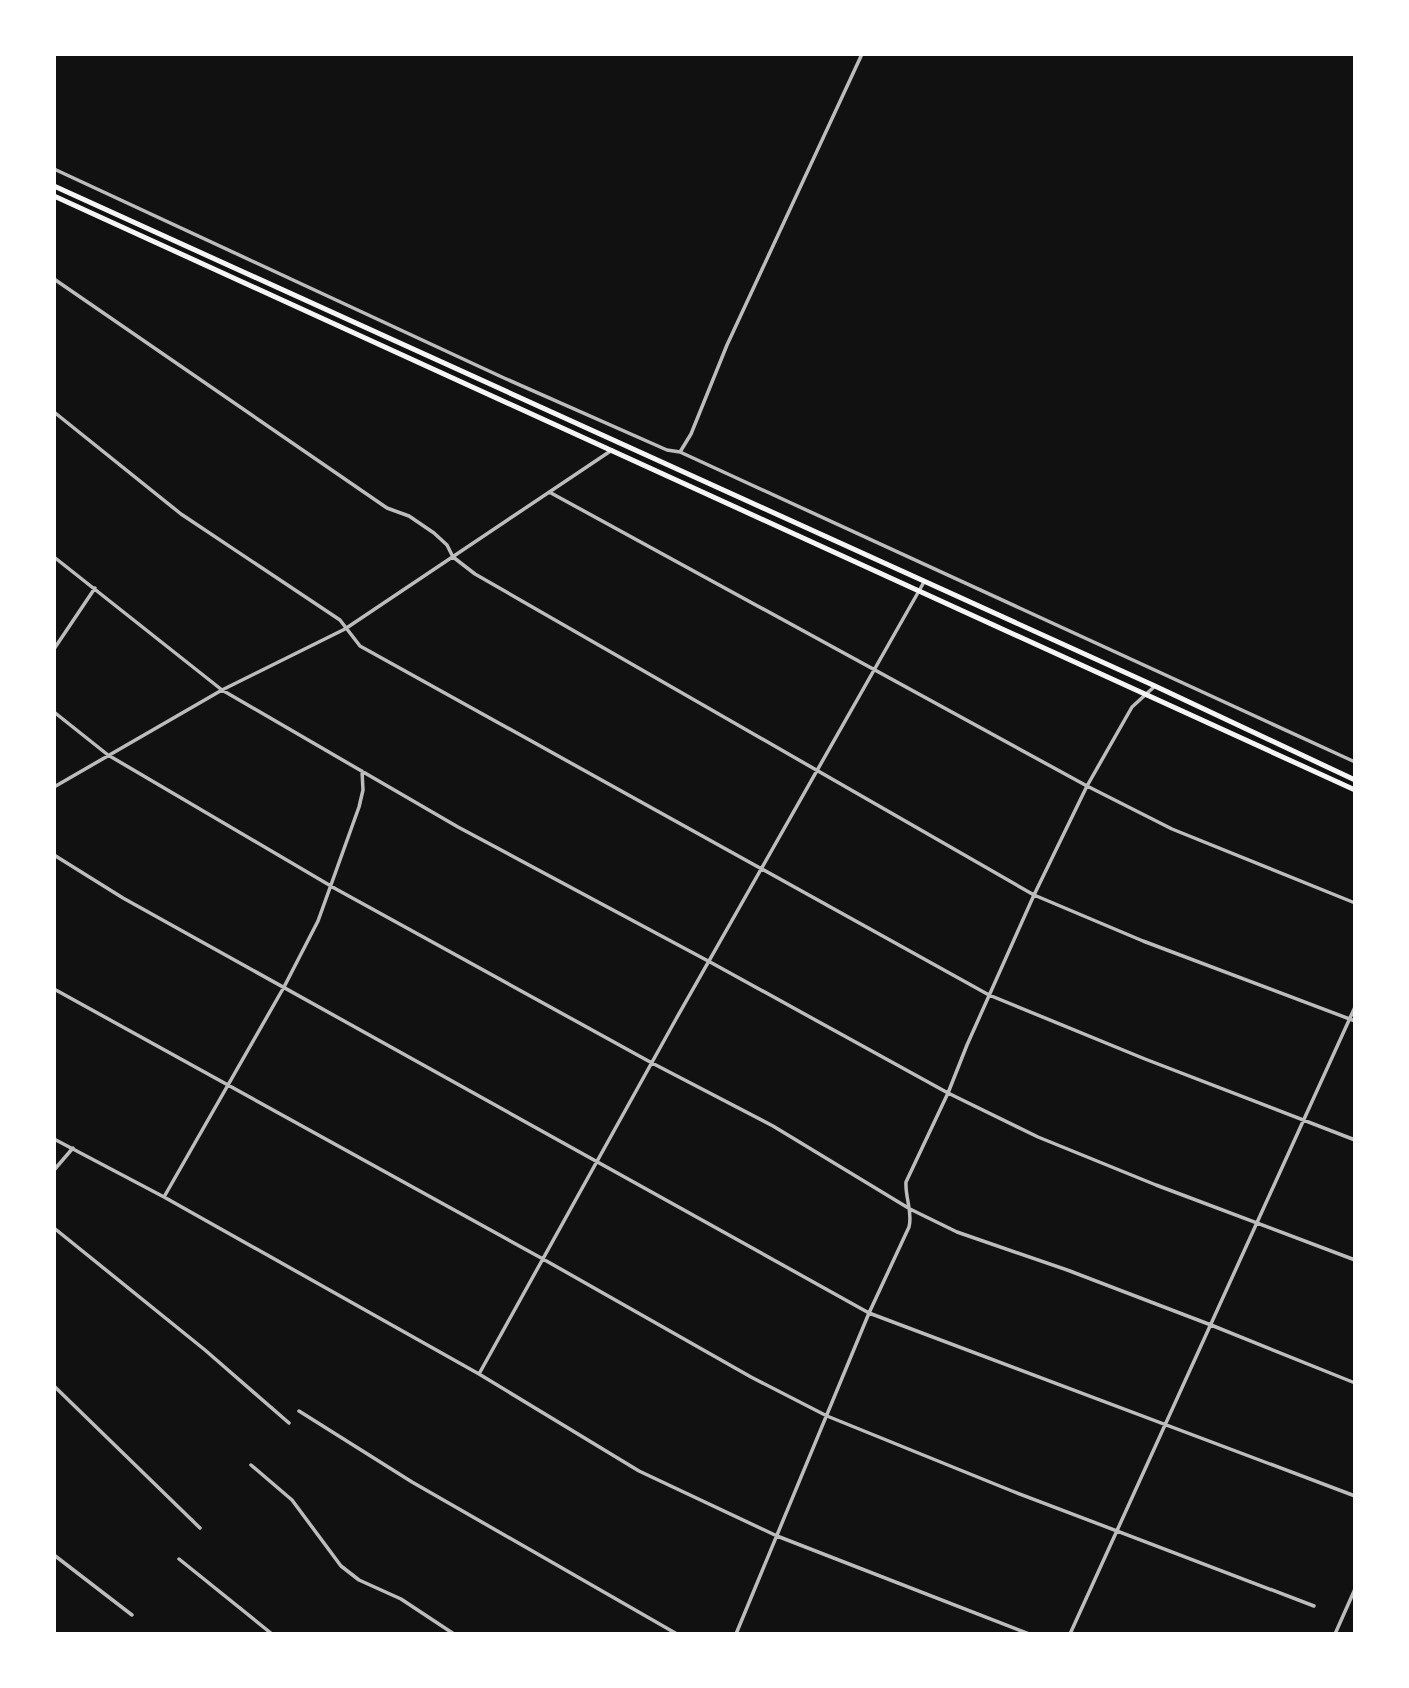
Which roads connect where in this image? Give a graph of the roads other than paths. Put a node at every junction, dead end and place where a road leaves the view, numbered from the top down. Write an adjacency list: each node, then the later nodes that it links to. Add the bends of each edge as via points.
1 (862, 54): 8 (street)
2 (54, 169): 8 (street, via 504,378)
3 (54, 186): 12 (main road)
4 (54, 196): 7 (main road)
5 (54, 279): 11 (street, via 387,508 409,516 447,545)
6 (54, 412): 15 (street, via 181,514 340,620)
7 (612, 450): 9 (street); 14 (main road)
8 (680, 452): 23 (street)
9 (551, 493): 11 (street); 17 (street)
10 (54, 557): 13 (street)
11 (453, 557): 15 (street); 25 (street, via 507,593)
12 (925, 582): 14 (street); 18 (main road)
13 (95, 588): 16 (street); 19 (street)
14 (920, 591): 17 (street); 20 (main road)
15 (345, 629): 19 (street); 31 (street, via 360,646)
16 (54, 649)
17 (875, 670): 25 (street); 27 (street)
18 (1155, 686): 20 (street); 26 (main road)
19 (222, 690): 22 (street); 24 (street)
20 (1147, 695): 27 (street, via 1132,707); 29 (main road)
21 (54, 712): 22 (street)
22 (108, 755): 28 (street); 32 (street)
23 (1355, 762)
24 (362, 771): 32 (street, via 359,807); 35 (street, via 458,828)
25 (817, 771): 31 (street); 33 (street)
26 (1355, 780)
27 (1087, 786): 33 (street); 34 (street, via 1172,829)
28 (54, 787)
29 (1355, 790)
30 (54, 855): 36 (street)
31 (762, 869): 35 (street); 38 (street)
32 (332, 886): 36 (street); 42 (street)
33 (1034, 895): 38 (street); 40 (street)
34 (1355, 902)
35 (710, 962): 42 (street); 44 (street)
36 (284, 987): 43 (street); 49 (street)
37 (54, 989): 43 (street)
38 (989, 995): 44 (street); 45 (street)
39 (1355, 1007): 40 (street)
40 (1349, 1019): 41 (street); 45 (street)
41 (1355, 1021)
42 (652, 1063): 49 (street); 52 (street, via 773,1126)
43 (229, 1084): 51 (street); 55 (street)
44 (947, 1093): 52 (street, via 906,1182); 53 (street, via 1050,1142)
45 (1305, 1120): 47 (street); 53 (street)
46 (54, 1139): 48 (street)
47 (1355, 1140)
48 (73, 1148): 50 (street); 51 (street)
49 (596, 1161): 55 (street); 57 (street)
50 (54, 1170)
51 (164, 1197): 59 (street)
52 (910, 1209): 57 (street, via 909,1227); 58 (street, via 957,1232)
53 (1256, 1222): 56 (street); 58 (street)
54 (54, 1227): 64 (street)
55 (543, 1259): 59 (street); 63 (street)
56 (1355, 1259)
57 (869, 1313): 63 (street); 65 (street)
58 (1211, 1325): 60 (street); 65 (street)
59 (479, 1374): 70 (street, via 639,1471)
60 (1355, 1383)
61 (54, 1386): 68 (street)
62 (299, 1411): 78 (street, via 411,1482)
63 (827, 1416): 69 (street); 70 (street)
64 (289, 1423)
65 (1163, 1425): 67 (street); 69 (street)
66 (251, 1465): 77 (street, via 292,1500 341,1566)
67 (1355, 1496)
68 (200, 1528)
69 (1117, 1531): 74 (street); 81 (street)
70 (777, 1536): 79 (street); 80 (street)
71 (54, 1555): 75 (street)
72 (179, 1559): 76 (street)
73 (1355, 1589): 82 (street)
74 (1314, 1606)
75 (132, 1615)
76 (272, 1634)
77 (454, 1634)
78 (677, 1634)
79 (736, 1634)
80 (1029, 1634)
81 (1070, 1634)
82 (1335, 1634)

